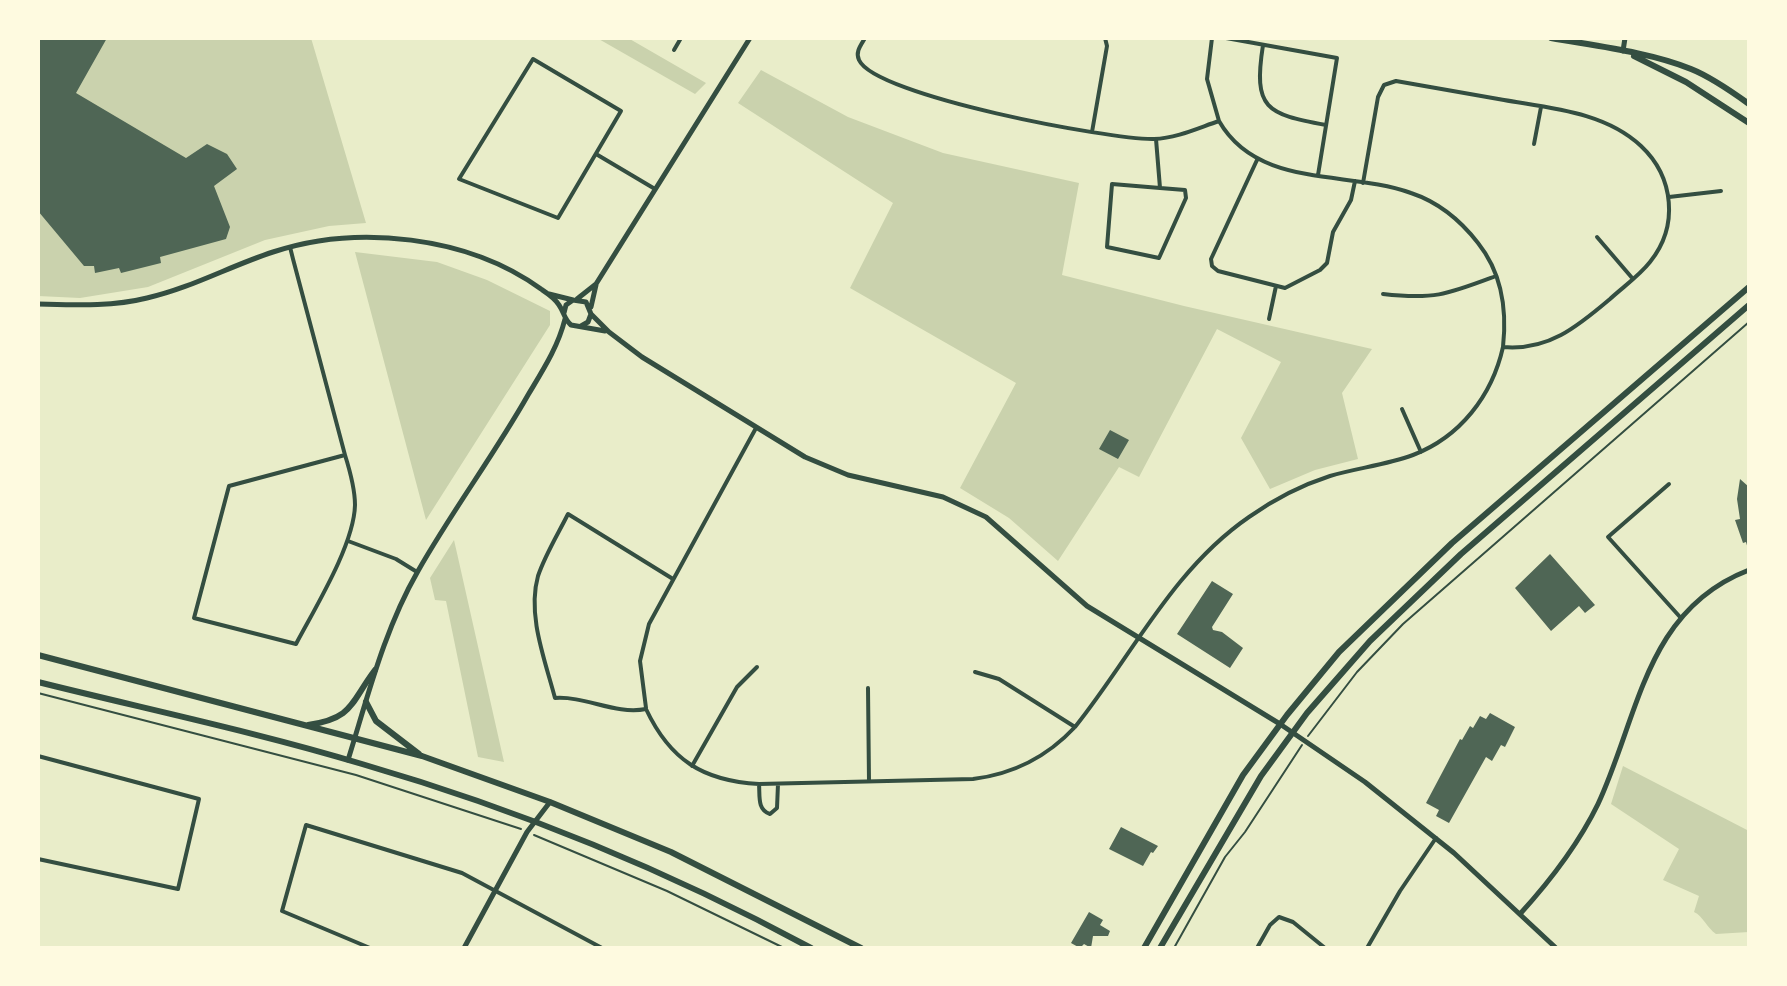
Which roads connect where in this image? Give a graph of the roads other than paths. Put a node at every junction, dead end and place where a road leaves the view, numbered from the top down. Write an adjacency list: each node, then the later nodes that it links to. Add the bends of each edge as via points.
1 (681, 38): 10 (street)
2 (750, 38): 26 (street)
3 (865, 38): 17 (street, via 858,58 870,71 948,102)
4 (1105, 38): 17 (street)
5 (1212, 38): 14 (street, via 1207,79)
6 (1226, 38): 9 (street)
7 (1551, 38): 11 (main road)
8 (1625, 38): 11 (street)
9 (1263, 45): 16 (street, via 1260,85 1270,108 1285,118); 16 (street, via 1337,58)
10 (674, 50)
11 (1623, 51): 12 (main road, via 1691,68); 15 (main road, via 1686,82)
12 (1749, 104)
13 (1541, 107): 19 (street); 24 (street, via 1396,81 1384,85); 28 (street, via 1583,116 1626,134 1654,161)
14 (1219, 121): 18 (street); 21 (street)
15 (1749, 123)
16 (1326, 125): 22 (street)
17 (1092, 132): 18 (street)
18 (1156, 139): 25 (street)
19 (1534, 144)
20 (596, 154): 20 (street, via 558,218 459,179 533,59 621,111); 26 (street)
21 (1257, 160): 22 (street); 34 (street, via 1212,266)
22 (1318, 175): 23 (street)
23 (1355, 181): 24 (street); 34 (street, via 1333,232 1327,263 1293,286)
24 (1363, 183): 31 (street, via 1411,193 1442,209 1480,245)
25 (1160, 188): 25 (street, via 1112,184 1107,247 1159,258 1186,198 1185,190)
26 (655, 189): 33 (street)
27 (1721, 191): 28 (street)
28 (1669, 197): 32 (street, via 1663,241)
29 (1597, 237): 32 (street)
30 (290, 247): 36 (street, via 352,237 414,240 498,265); 39 (street, via 143,299); 51 (street)
31 (1496, 276): 37 (street, via 1438,297); 47 (street, via 1504,311)
32 (1633, 279): 47 (street, via 1563,336 1532,347)
33 (596, 284): 38 (street); 41 (street)
34 (1276, 286): 43 (street)
35 (1749, 287): 67 (main road, via 1452,543 1359,630)
36 (548, 294): 38 (street); 42 (street)
37 (1383, 294)
38 (575, 299): 41 (street, via 586,302); 42 (street, via 566,305)
39 (38, 304)
40 (1749, 305): 70 (main road, via 1398,612)
41 (591, 311): 44 (street, via 588,322); 45 (street)
42 (564, 317): 44 (street); 46 (street)
43 (1269, 319)
44 (578, 326): 45 (street); 46 (street)
45 (609, 332): 49 (street)
46 (561, 340): 55 (street)
47 (1503, 347): 50 (street, via 1492,381 1473,413)
48 (1402, 409): 50 (street)
49 (756, 428): 56 (street); 58 (street, via 837,471 972,509 1005,531 1075,597)
50 (1421, 452): 58 (street, via 1329,477 1251,515 1192,566)
51 (345, 455): 53 (street, via 355,502); 53 (street, via 229,486 194,618 296,644)
52 (1669, 484): 57 (street, via 1608,537)
53 (348, 541): 55 (street)
54 (1749, 570): 57 (street, via 1711,590)
55 (417, 572): 61 (street)
56 (673, 579): 66 (street, via 642,646); 66 (street, via 568,514 538,576 538,634 555,698 626,711)
57 (1680, 617): 84 (street, via 1651,663 1593,814 1555,873)
58 (1139, 639): 67 (street); 69 (street)
59 (38, 655): 68 (main road)
60 (757, 667): 75 (street, via 737,687)
61 (375, 670): 65 (street); 68 (main road, via 340,717)
62 (975, 672): 69 (street, via 999,679)
63 (38, 682): 74 (main road)
64 (868, 688): 76 (street)
65 (366, 702): 71 (street); 73 (main road, via 376,721)
66 (646, 709): 75 (street, via 666,743)
67 (1280, 724): 70 (street); 90 (main road, via 1223,808)
68 (305, 726): 71 (main road)
69 (1075, 727): 76 (street, via 1041,757 1002,774)
70 (1292, 732): 81 (street); 91 (main road, via 1239,810)
71 (355, 739): 73 (main road); 74 (street)
72 (38, 756): 82 (street, via 199,799 178,889)
73 (422, 756): 79 (main road)
74 (348, 760): 80 (main road)
75 (692, 766): 77 (street, via 720,779)
76 (869, 781): 78 (street)
77 (759, 784): 78 (street); 78 (street, via 761,806 770,814 777,808)
78 (778, 784)
79 (550, 802): 80 (street); 89 (main road, via 671,852)
80 (534, 822): 83 (street); 88 (main road, via 666,876)
81 (1436, 838): 84 (street); 94 (street)
82 (38, 859)
83 (496, 891): 85 (street, via 462,873 306,825 282,911); 86 (street); 87 (street)
84 (1520, 914): 95 (street)
85 (370, 948)
86 (464, 948)
87 (602, 948)
88 (811, 948)
89 (861, 948)
90 (1144, 948)
91 (1160, 948)
92 (1257, 948): 93 (street, via 1279,917)
93 (1325, 948)
94 (1367, 948)
95 (1556, 948)

